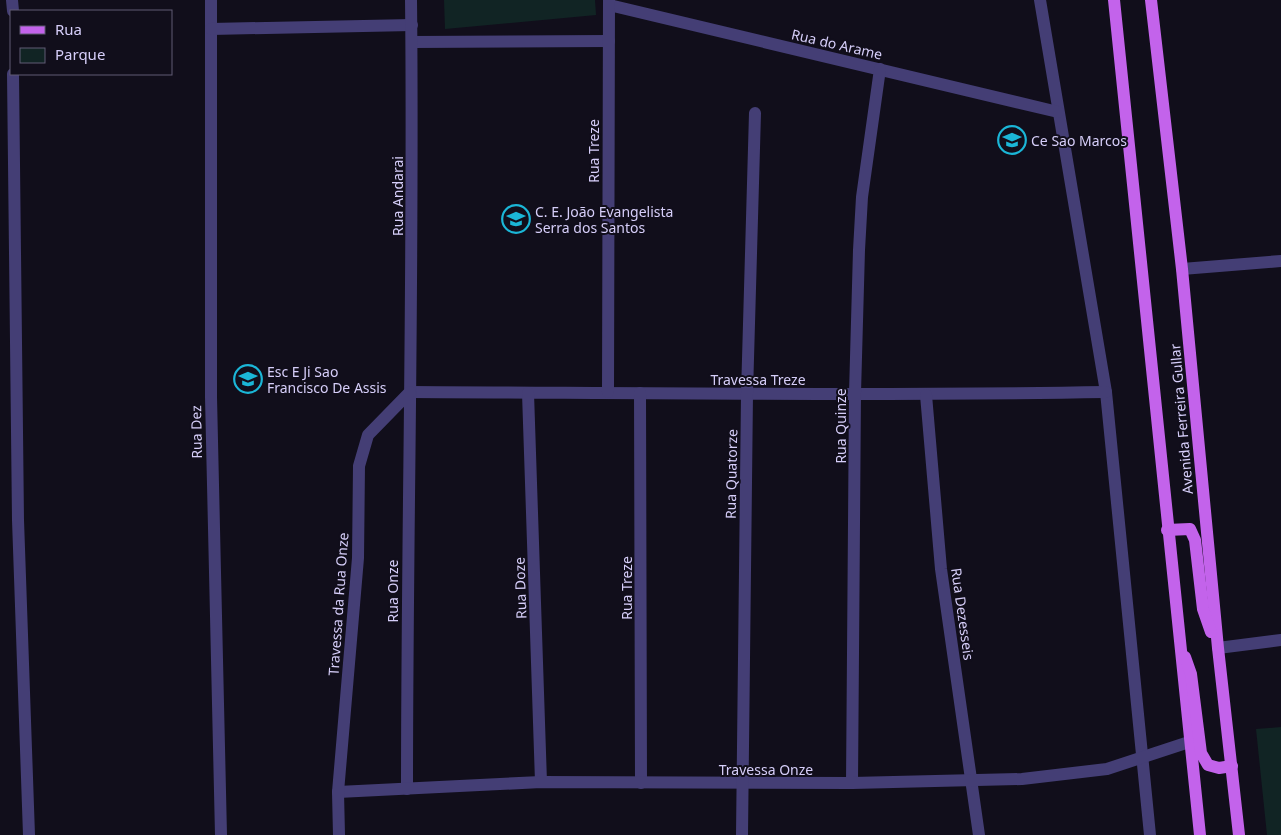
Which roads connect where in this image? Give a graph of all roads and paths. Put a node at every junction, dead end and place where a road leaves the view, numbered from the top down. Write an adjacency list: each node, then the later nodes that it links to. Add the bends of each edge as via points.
1 (211, 0): 8 (street, Rua Dez)
2 (411, 0): 7 (street, Rua Andarai)
3 (1040, 0): 13 (street)
4 (1114, 0): 25 (main road, Avenida Ferreira Gullar)
5 (1151, 0): 16 (main road, Avenida Ferreira Gullar)
6 (609, 2): 9 (street, Rua Treze); 11 (street, Rua do Arame)
7 (412, 25): 8 (street); 10 (street, Rua Andarai)
8 (211, 29): 40 (street, Rua Dez, via 211,397)
9 (609, 41): 10 (street); 18 (street, Rua Treze)
10 (412, 42): 17 (street, Rua Andarai)
11 (880, 69): 13 (street, Rua do Arame); 19 (street, Rua Quinze, via 862,197)
12 (13, 75): 39 (street, via 18,520)
13 (1058, 112): 20 (street)
14 (754, 113): 23 (street, Rua Quatorze)
15 (1281, 261): 16 (street)
16 (1182, 269): 28 (main road, Avenida Ferreira Gullar)
17 (410, 392): 21 (street, Travessa Treze); 37 (street, Rua Onze); 38 (street, Travessa da Rua Onze, via 368,435 358,466 358,558)
18 (608, 392): 21 (street, Travessa Treze); 22 (street, Travessa Treze)
19 (855, 392): 23 (street, Travessa Treze); 24 (street, Travessa Treze); 35 (street, Rua Quinze)
20 (1106, 392): 24 (street, Travessa Treze); 30 (street)
21 (528, 393): 33 (street, Rua Doze)
22 (640, 393): 23 (street, Travessa Treze); 34 (street, Rua Treze)
23 (747, 394): 36 (street, Rua Quatorze)
24 (926, 395): 32 (street, Rua Dezesseis, via 941,569)
25 (1167, 530): 26 (main road, Avenida Ferreira Gullar); 28 (main road, via 1190,529 1195,540 1203,609)
26 (1178, 639): 29 (main road, Avenida Ferreira Gullar); 31 (main road, via 1191,674 1201,753 1208,765 1219,768)
27 (1281, 640): 28 (street)
28 (1218, 648): 31 (main road, Avenida Ferreira Gullar)
29 (1190, 742): 30 (street, Travessa Onze); 45 (main road, Avenida Ferreira Gullar)
30 (1142, 757): 32 (street, Travessa Onze, via 1107,769); 44 (street)
31 (1232, 766): 46 (main road, Avenida Ferreira Gullar)
32 (972, 781): 35 (street, Travessa Onze); 43 (street, Rua Dezesseis)
33 (541, 782): 34 (street, Travessa Onze); 37 (street, Travessa Onze)
34 (642, 783): 36 (street, Travessa Onze)
35 (852, 783): 36 (street, Travessa Onze)
36 (743, 784): 42 (street, Rua Quatorze)
37 (407, 789): 38 (street, Travessa Onze)
38 (338, 792): 41 (street, Travessa da Rua Onze)
39 (29, 835)
40 (221, 835)
41 (339, 835)
42 (742, 835)
43 (979, 835)
44 (1150, 835)
45 (1200, 835)
46 (1239, 835)

